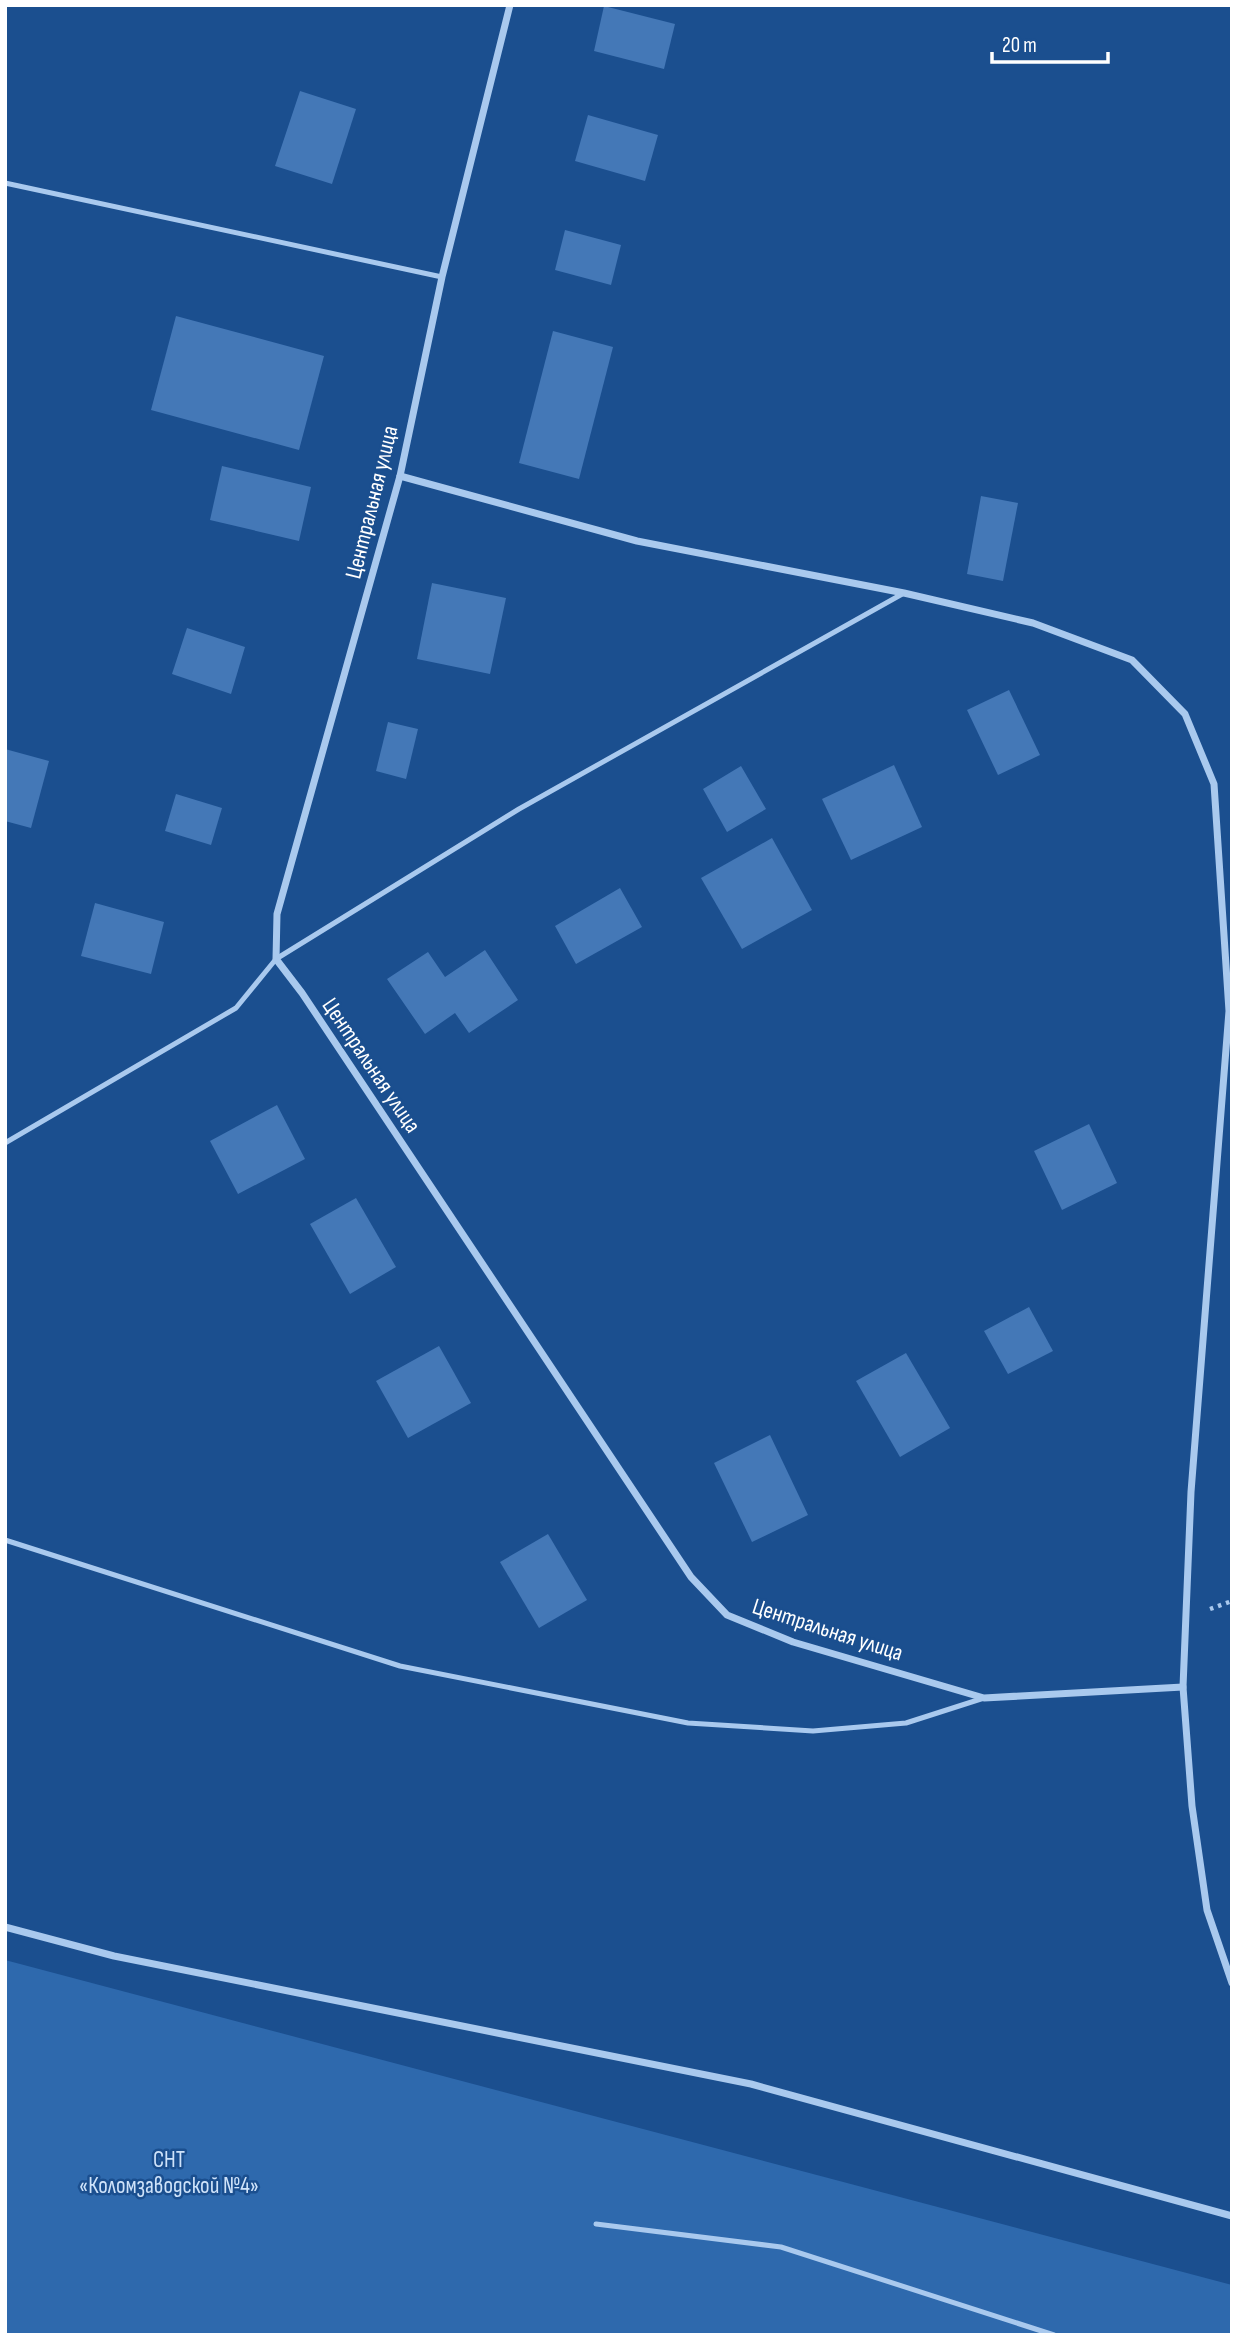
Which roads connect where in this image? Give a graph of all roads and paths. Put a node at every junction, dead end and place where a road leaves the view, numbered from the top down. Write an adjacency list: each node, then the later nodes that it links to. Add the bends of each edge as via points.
1 (510, 5): 3 (street, Центральная улица)
2 (5, 183): 3 (lane)
3 (442, 277): 4 (street, Центральная улица)
4 (400, 476): 5 (street, via 637,541); 6 (street, Центральная улица, via 277,914)
5 (904, 593): 6 (lane, via 519,809); 8 (street, via 1033,623 1132,660 1185,714 1214,784)
6 (276, 959): 9 (lane, via 236,1008); 12 (street, Центральная улица, via 691,1577 727,1615 793,1642)
7 (1232, 997): 8 (lane)
8 (1229, 1011): 11 (street, via 1191,1492)
9 (5, 1143)
10 (5, 1540): 12 (lane, via 400,1666 688,1723 813,1731 906,1723)
11 (1183, 1687): 12 (street, Центральная улица); 14 (street, via 1192,1805 1207,1910)
12 (984, 1698)
13 (5, 1927): 15 (street, via 114,1956 751,2084)
14 (1232, 1983)
15 (1232, 2216)
16 (596, 2224): 17 (lane, via 781,2247)
17 (1054, 2335)

